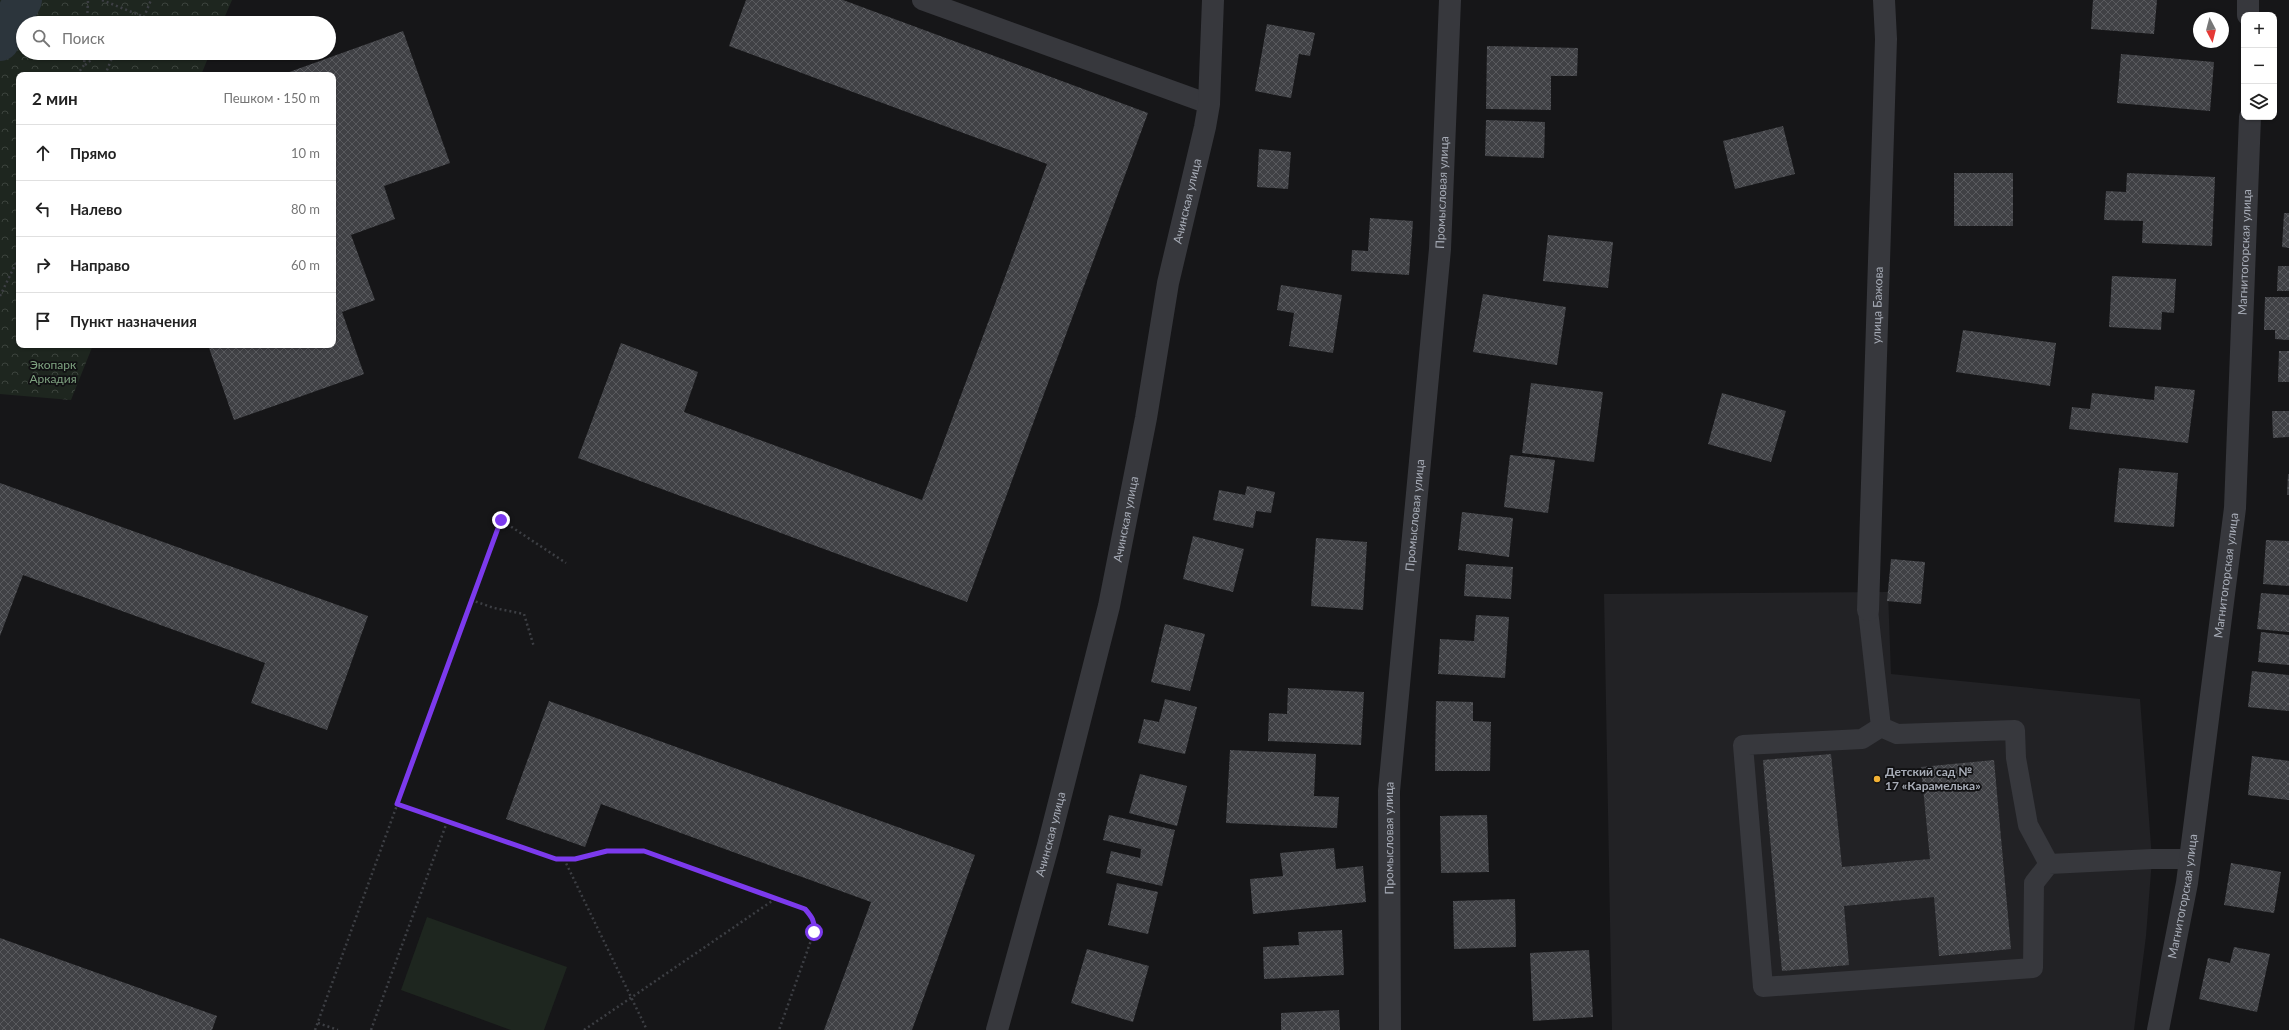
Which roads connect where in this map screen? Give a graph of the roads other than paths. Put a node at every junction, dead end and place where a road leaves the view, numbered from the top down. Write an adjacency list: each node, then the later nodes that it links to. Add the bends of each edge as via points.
1 (922, 0): 7 (lane)
2 (1213, 0): 7 (street, Ачинская улица)
3 (1450, 0): 14 (street, Промысловая улица, via 1440,249 1389,791)
4 (1884, 0): 9 (street, улица Бажова, via 1886,38)
5 (2248, 0): 6 (street)
6 (2248, 12)
7 (1209, 104): 13 (street, Ачинская улица, via 1168,283 1146,418 1109,606 1048,846)
8 (2250, 120): 11 (street, Магнитогорская улица, via 2236,508)
9 (1868, 610): 10 (lane)
10 (1881, 727): 12 (lane, via 1897,734 2014,730 2016,758 2028,825); 12 (lane, via 1862,739 1743,745 1763,987 2033,968 2034,883)
11 (2190, 859): 12 (lane); 15 (street, Магнитогорская улица)
12 (2049, 864)
13 (996, 1030)
14 (1390, 1030)
15 (2158, 1030)

